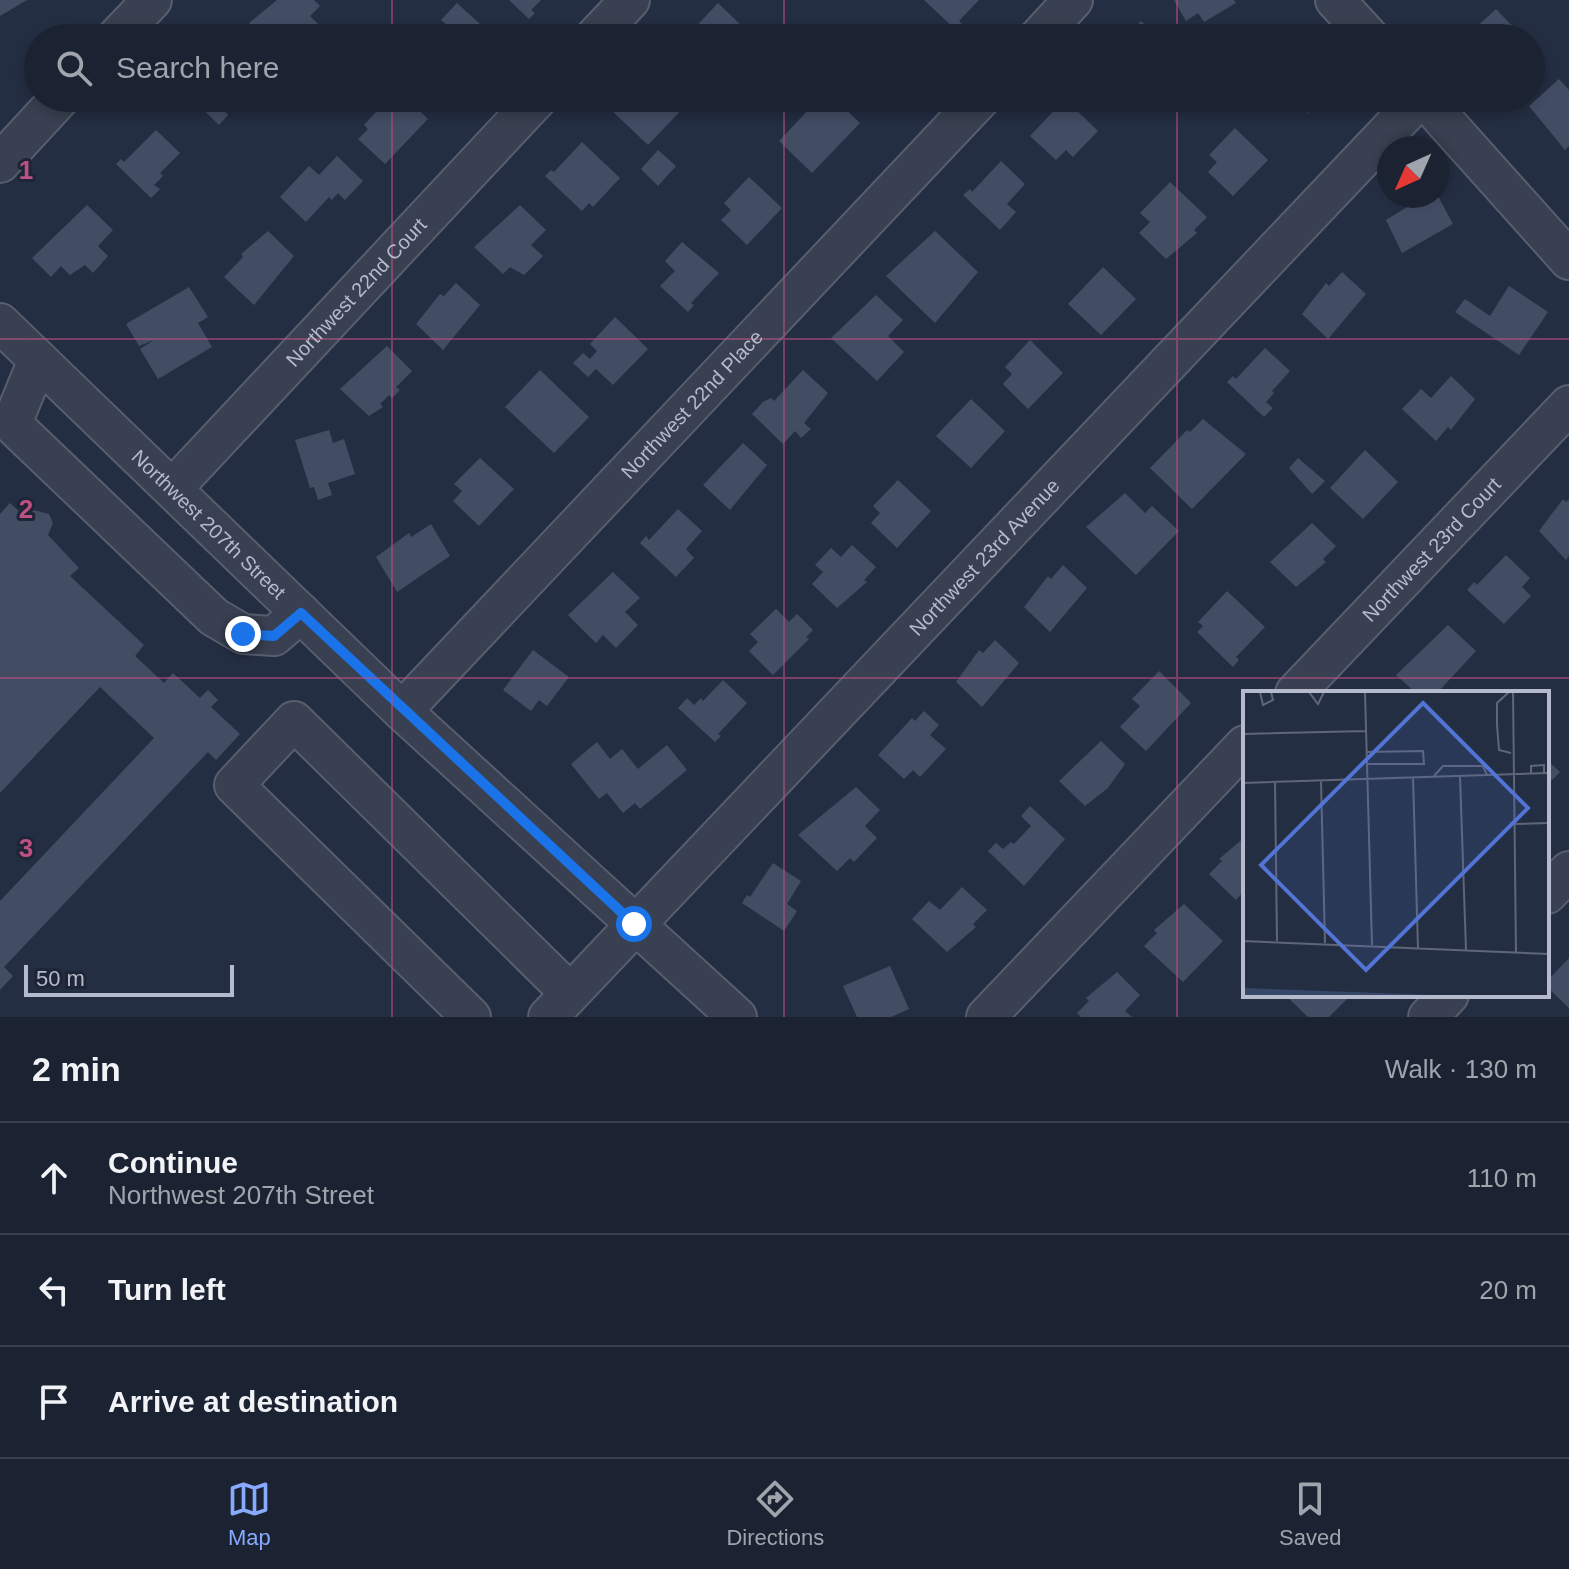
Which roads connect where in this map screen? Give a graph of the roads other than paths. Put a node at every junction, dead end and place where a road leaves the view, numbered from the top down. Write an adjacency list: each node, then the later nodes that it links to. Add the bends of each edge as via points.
1 (152, 0): 5 (street)
2 (630, 0): 6 (street)
3 (1073, 0): 7 (street)
4 (1335, 0): 8 (street)
5 (129, 24)
6 (607, 24)
7 (1051, 24)
8 (1357, 24)
9 (47, 112): 14 (street)
10 (525, 112): 19 (street, Northwest 22nd Court)
11 (968, 112): 22 (street, Northwest 22nd Place)
12 (1409, 112): 26 (street, Northwest 23rd Avenue)
13 (1435, 112): 15 (street)
14 (0, 163)
15 (1569, 260)
16 (0, 323): 17 (street, Northwest 207th Street)
17 (38, 360): 19 (street, Northwest 207th Street); 20 (street, via 15,416 16,428 214,617 243,634 274,636)
18 (1569, 405): 21 (street, Northwest 23rd Court)
19 (173, 488): 20 (street, Northwest 207th Street)
20 (301, 613): 22 (street, Northwest 207th Street)
21 (1297, 691)
22 (402, 711): 26 (street, Northwest 207th Street)
23 (1243, 747): 31 (street)
24 (1569, 871): 25 (street)
25 (1549, 892)
26 (634, 924): 28 (street, Northwest 23rd Avenue); 30 (street, Northwest 207th Street)
27 (1447, 997): 32 (street)
28 (559, 1005): 29 (street, via 294,721 234,785)
29 (471, 1017)
30 (737, 1017)
31 (986, 1017)
32 (1428, 1017)

